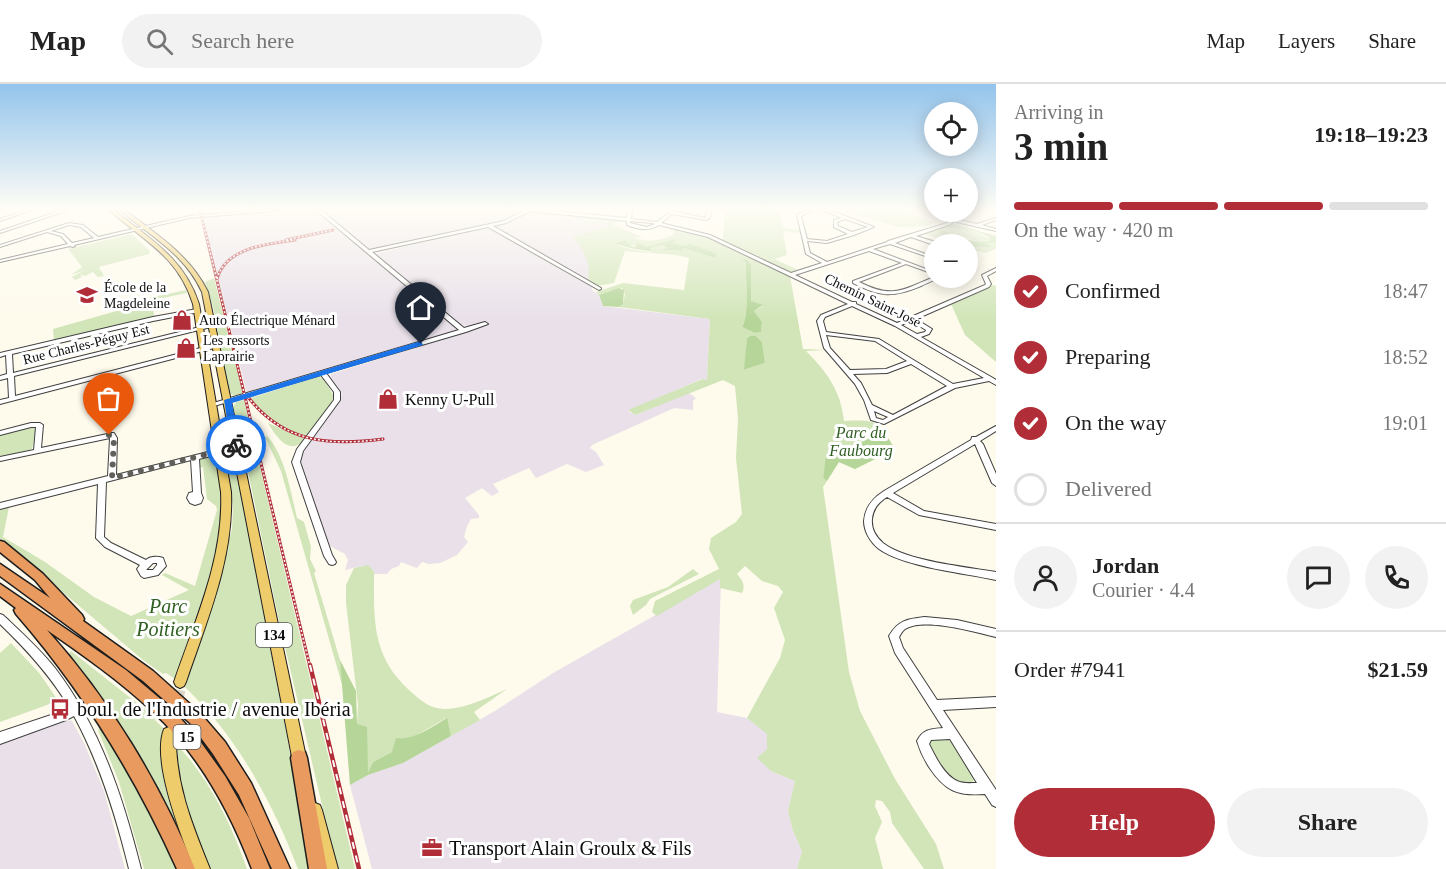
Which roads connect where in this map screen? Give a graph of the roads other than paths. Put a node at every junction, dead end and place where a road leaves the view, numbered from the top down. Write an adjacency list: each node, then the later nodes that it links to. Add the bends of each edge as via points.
1 (65, 247): 15 (street)
2 (157, 247): 16 (main road, 134)
3 (169, 247): 14 (main road, 134)
4 (362, 247): 12 (street)
5 (393, 247): 12 (street)
6 (526, 247): 25 (street)
7 (733, 247): 21 (street, Chemin Saint-José)
8 (807, 247): 18 (street, via 809,255)
9 (880, 247): 11 (street)
10 (901, 247): 13 (street)
11 (870, 250): 17 (street); 18 (street)
12 (369, 252): 33 (street)
13 (924, 255)
14 (184, 259): 16 (main road); 22 (main road, 134)
15 (0, 262)
16 (174, 262): 23 (main road, 134)
17 (904, 262): 19 (street); 24 (street, via 855,282 890,296)
18 (828, 264): 21 (street)
19 (924, 269)
20 (996, 269): 28 (street, via 984,275 987,286)
21 (795, 275): 26 (street, Chemin Saint-José)
22 (199, 279): 23 (main road); 31 (main road, 134)
23 (189, 282): 27 (main road, 134)
24 (924, 283)
25 (599, 289)
26 (854, 303): 30 (street, Chemin Saint-José); 34 (street, via 821,317)
27 (196, 311): 32 (main road, 134); 38 (street)
28 (912, 319): 30 (street); 35 (street, via 929,329)
29 (485, 324): 33 (street)
30 (897, 325): 35 (street, Chemin Saint-José)
31 (212, 326): 32 (street, Rue Charles-Péguy Est); 36 (main road, 134)
32 (200, 328): 37 (main road, 134); 43 (street, Rue Charles-Péguy Est)
33 (464, 331): 42 (street)
34 (823, 333): 40 (street, via 877,340); 41 (street, via 827,348)
35 (918, 336): 45 (street, Chemin Saint-José)
36 (216, 346): 37 (street); 49 (main road, 134)
37 (203, 349): 47 (street); 50 (main road, 134)
38 (9, 352): 39 (street); 43 (street)
39 (0, 355)
40 (912, 361): 41 (street, via 887,371); 46 (street)
41 (850, 372): 51 (street)
42 (323, 373): 49 (street); 69 (street, via 337,392 337,400 296,462)
43 (11, 376): 44 (street, Rue Charles-Péguy Est); 47 (street)
44 (0, 378)
45 (994, 381): 46 (street)
46 (951, 386): 52 (street)
47 (12, 399): 48 (street)
48 (0, 402)
49 (227, 402): 50 (street); 56 (main road, 134)
50 (212, 405): 58 (main road, 134)
51 (869, 406): 52 (street); 52 (street, via 877,422)
52 (893, 417)
53 (996, 428): 55 (street)
54 (0, 434): 57 (street, via 40,425)
55 (974, 439): 63 (street); 64 (street)
56 (236, 447): 58 (street); 84 (main road, 134)
57 (37, 451): 60 (street); 61 (street, via 112,435)
58 (220, 452): 59 (street); 77 (main road, 134, via 228,506 226,534)
59 (195, 458): 61 (street); 65 (street)
60 (0, 459)
61 (112, 478): 62 (street)
62 (102, 481): 66 (street); 70 (street, via 100,538)
63 (996, 483)
64 (887, 493): 67 (street, via 922,513); 72 (street, via 873,504 869,513 870,534 880,546 903,556)
65 (197, 495)
66 (0, 506)
67 (996, 527)
68 (0, 545): 75 (highway, via 39,577)
69 (332, 562)
70 (145, 563)
71 (0, 569): 75 (highway, 15)
72 (996, 576)
73 (3, 591): 88 (highway, via 57,649 84,686 150,795); 90 (highway, 15, via 133,685 174,722 221,785)
74 (0, 618): 80 (street, via 39,657)
75 (89, 633): 91 (highway, 15, via 171,694 211,737 245,789)
76 (996, 633): 79 (street, via 945,621 904,624 896,630 899,650)
77 (180, 682)
78 (996, 702): 79 (street)
79 (935, 705): 81 (street)
80 (76, 708): 83 (street); 87 (street, via 93,737 108,776)
81 (952, 733): 85 (street); 85 (street, via 928,735 923,741 942,777 958,788)
82 (169, 734): 89 (main road, via 172,785)
83 (0, 738)
84 (299, 758): 92 (highway); 93 (main road)
85 (988, 788): 86 (street)
86 (996, 801)
87 (135, 869)
88 (186, 869)
89 (202, 869)
90 (261, 869)
91 (281, 869)
92 (318, 869)
93 (330, 869)

